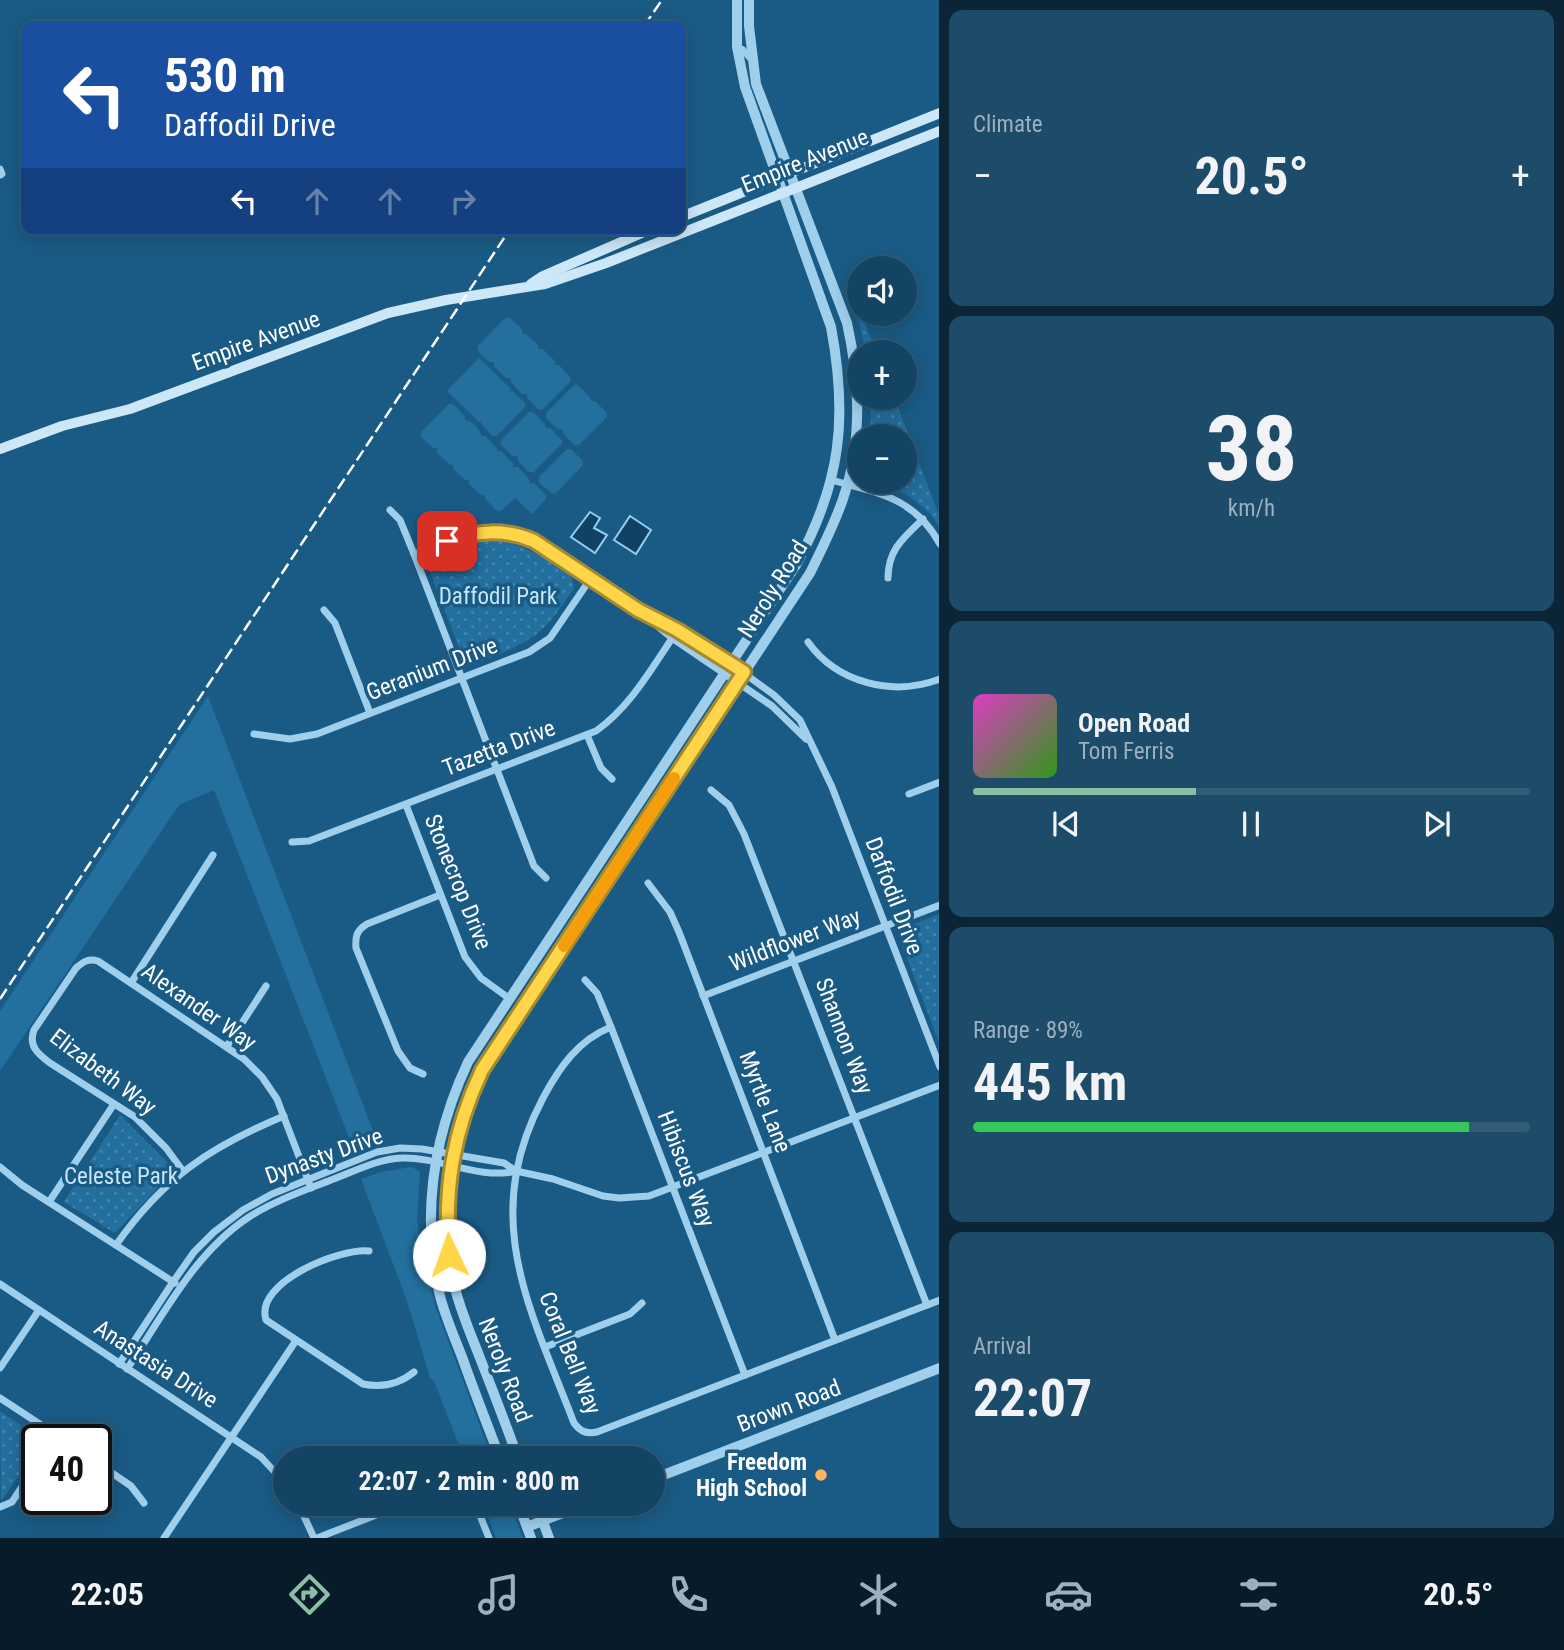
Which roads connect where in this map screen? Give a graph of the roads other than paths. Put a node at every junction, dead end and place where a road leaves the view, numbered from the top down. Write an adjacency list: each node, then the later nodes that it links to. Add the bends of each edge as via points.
1 (737, 0): 3 (street, Neroly Road)
2 (749, 0): 4 (street, Neroly Road)
3 (737, 47): 4 (street); 8 (street, Neroly Road, via 745,87)
4 (752, 60): 7 (street, Neroly Road, via 756,84)
5 (939, 113): 7 (main road, Empire Avenue)
6 (939, 131): 9 (main road, Empire Avenue)
7 (789, 172): 8 (main road, Empire Avenue); 9 (street, Neroly Road)
8 (777, 177): 10 (street, Neroly Road); 11 (main road, Empire Avenue)
9 (795, 188): 10 (main road, Empire Avenue); 18 (street, Neroly Road, via 847,323)
10 (782, 193): 12 (main road, Empire Avenue); 20 (street, Neroly Road, via 831,327 838,365 840,429)
11 (686, 215)
12 (686, 231)
13 (637, 235): 15 (main road, Empire Avenue)
14 (676, 235): 16 (main road, Empire Avenue)
15 (605, 249): 16 (main road); 17 (main road, Empire Avenue)
16 (606, 263): 17 (main road, Empire Avenue)
17 (529, 285): 19 (main road, Empire Avenue, via 388,313 130,409 62,426)
18 (857, 424)
19 (0, 449)
20 (831, 480): 21 (street); 34 (street, Neroly Road, via 796,565)
21 (847, 485): 35 (street, Neroly Road, via 810,573)
22 (882, 494): 24 (street)
23 (390, 510): 26 (street, via 400,520)
24 (923, 519): 25 (street); 28 (street, via 892,553)
25 (939, 544)
26 (414, 554): 27 (street, Daffodil Drive, via 477,532 508,533 534,541); 37 (street)
27 (591, 578): 30 (street, Daffodil Drive); 37 (street, Geranium Drive, via 550,638 529,652)
28 (888, 578)
29 (324, 610): 40 (street, via 335,624)
30 (638, 610): 31 (street, Daffodil Drive); 32 (street, Daffodil Drive)
31 (677, 630): 32 (street, Tazetta Drive); 34 (street, Daffodil Drive)
32 (672, 638): 36 (street, Daffodil Drive); 42 (street, Tazetta Drive, via 632,699)
33 (808, 642): 38 (street, via 819,657 869,684 910,687)
34 (730, 663): 35 (street, Daffodil Drive); 36 (street, Neroly Road)
35 (744, 672): 39 (street, Neroly Road); 43 (street, Daffodil Drive, via 789,707)
36 (724, 673): 39 (street, Daffodil Drive); 63 (street, Neroly Road)
37 (461, 678): 40 (street, Geranium Drive); 44 (street)
38 (939, 679)
39 (737, 682): 43 (street, Daffodil Drive, via 772,706); 74 (street, Neroly Road, via 482,1070 467,1103)
40 (370, 713): 41 (street, Geranium Drive, via 308,736)
41 (254, 734)
42 (587, 735): 44 (street, Tazetta Drive); 45 (street, via 601,768)
43 (809, 741): 56 (street, Daffodil Drive, via 832,787)
44 (496, 769): 49 (street, Tazetta Drive); 52 (street, via 534,866)
45 (612, 779)
46 (939, 782): 48 (street)
47 (711, 790): 57 (street, Shannon Way, via 729,806 744,834)
48 (909, 794)
49 (406, 805): 50 (street, Tazetta Drive, via 309,841); 54 (street, Stonecrop Drive)
50 (292, 842)
51 (213, 855): 59 (street)
52 (547, 878)
53 (648, 883): 61 (street, Myrtle Lane, via 670,912)
54 (440, 895): 63 (street, Stonecrop Drive, via 465,957 481,978); 67 (street, via 367,924 355,937 394,1043 410,1068)
55 (939, 905): 56 (street, Wildflower Way)
56 (885, 926): 57 (street, Wildflower Way); 66 (street, Daffodil Drive)
57 (794, 961): 61 (street, Wildflower Way); 71 (street, Shannon Way)
58 (585, 980): 64 (street, Hibiscus Way, via 597,993)
59 (131, 983): 62 (street, Alexander Way, via 99,961 89,960 76,968); 65 (street, Alexander Way)
60 (266, 986): 65 (street)
61 (703, 996): 72 (street, Myrtle Lane)
62 (55, 999): 69 (street, Elizabeth Way, via 34,1030 33,1047)
63 (510, 999): 73 (street, Neroly Road, via 468,1062 452,1097)
64 (611, 1027): 77 (street, Coral Bell Way, via 577,1048 550,1084 525,1134); 80 (street, Hibiscus Way)
65 (228, 1046): 70 (street, Alexander Way, via 262,1077)
66 (939, 1067)
67 (424, 1074)
68 (939, 1085): 71 (street, Dynasty Drive)
69 (114, 1104): 76 (street, Elizabeth Way, via 135,1117); 81 (street)
70 (284, 1116): 76 (street, via 221,1145); 78 (street, Alexander Way)
71 (855, 1118): 72 (street, Dynasty Drive); 89 (street, Shannon Way)
72 (764, 1153): 80 (street, Dynasty Drive); 91 (street, Myrtle Lane)
73 (435, 1157): 74 (street, Dynasty Drive); 78 (street, Dynasty Drive, via 400,1148); 79 (street, Dynasty Drive, via 379,1162); 103 (street, Neroly Road, via 430,1225 439,1292)
74 (452, 1160): 77 (street, Dynasty Drive, via 502,1175); 104 (street, Neroly Road, via 447,1227 455,1288)
75 (0, 1167): 81 (street)
76 (183, 1171): 82 (street)
77 (516, 1171): 80 (street, Dynasty Drive, via 619,1198 649,1196); 93 (street, Coral Bell Way, via 511,1208 516,1260)
78 (308, 1178): 79 (street, Alexander Way); 84 (street, Dynasty Drive, via 253,1205 214,1232)
79 (311, 1188): 86 (street, Dynasty Drive, via 275,1202 220,1239)
80 (672, 1188): 99 (street, Hibiscus Way)
81 (49, 1202): 82 (street)
82 (116, 1245): 84 (street)
83 (369, 1251): 92 (street, via 353,1250 298,1271 268,1300 266,1320)
84 (173, 1282): 86 (street); 94 (street, Dynasty Drive)
85 (0, 1284): 90 (street, Anastasia Drive)
86 (181, 1287): 97 (street, Dynasty Drive)
87 (939, 1300): 89 (street, Coral Bell Way)
88 (642, 1303): 93 (street, via 630,1314)
89 (927, 1306): 91 (street, Coral Bell Way)
90 (39, 1310): 94 (street, Anastasia Drive); 95 (street)
91 (835, 1340): 99 (street, Coral Bell Way)
92 (295, 1342): 98 (street, via 363,1384 391,1385); 102 (street)
93 (545, 1347): 99 (street, Coral Bell Way, via 574,1423 588,1433)
94 (119, 1364): 97 (street, Anastasia Drive)
95 (0, 1367)
96 (939, 1368): 107 (street, Brown Road)
97 (127, 1369): 102 (street, Anastasia Drive)
98 (414, 1372)
99 (744, 1375)
100 (0, 1398): 101 (street)
101 (36, 1424)
102 (230, 1437): 105 (street, Anastasia Drive); 120 (street)
103 (495, 1446)
104 (513, 1446)
105 (273, 1470)
106 (112, 1473): 109 (street, via 131,1486)
107 (665, 1474)
108 (21, 1488): 110 (street, via 12,1502)
109 (144, 1503)
110 (0, 1507)
111 (304, 1516): 121 (street)
112 (373, 1516): 121 (street)
113 (480, 1516): 119 (street)
114 (523, 1516): 118 (street)
115 (540, 1516): 117 (street)
116 (555, 1516): 117 (street)
117 (542, 1521): 118 (street); 123 (street)
118 (527, 1527): 122 (street)
119 (488, 1536)
120 (164, 1538)
121 (315, 1538)
122 (531, 1538)
123 (549, 1538)

